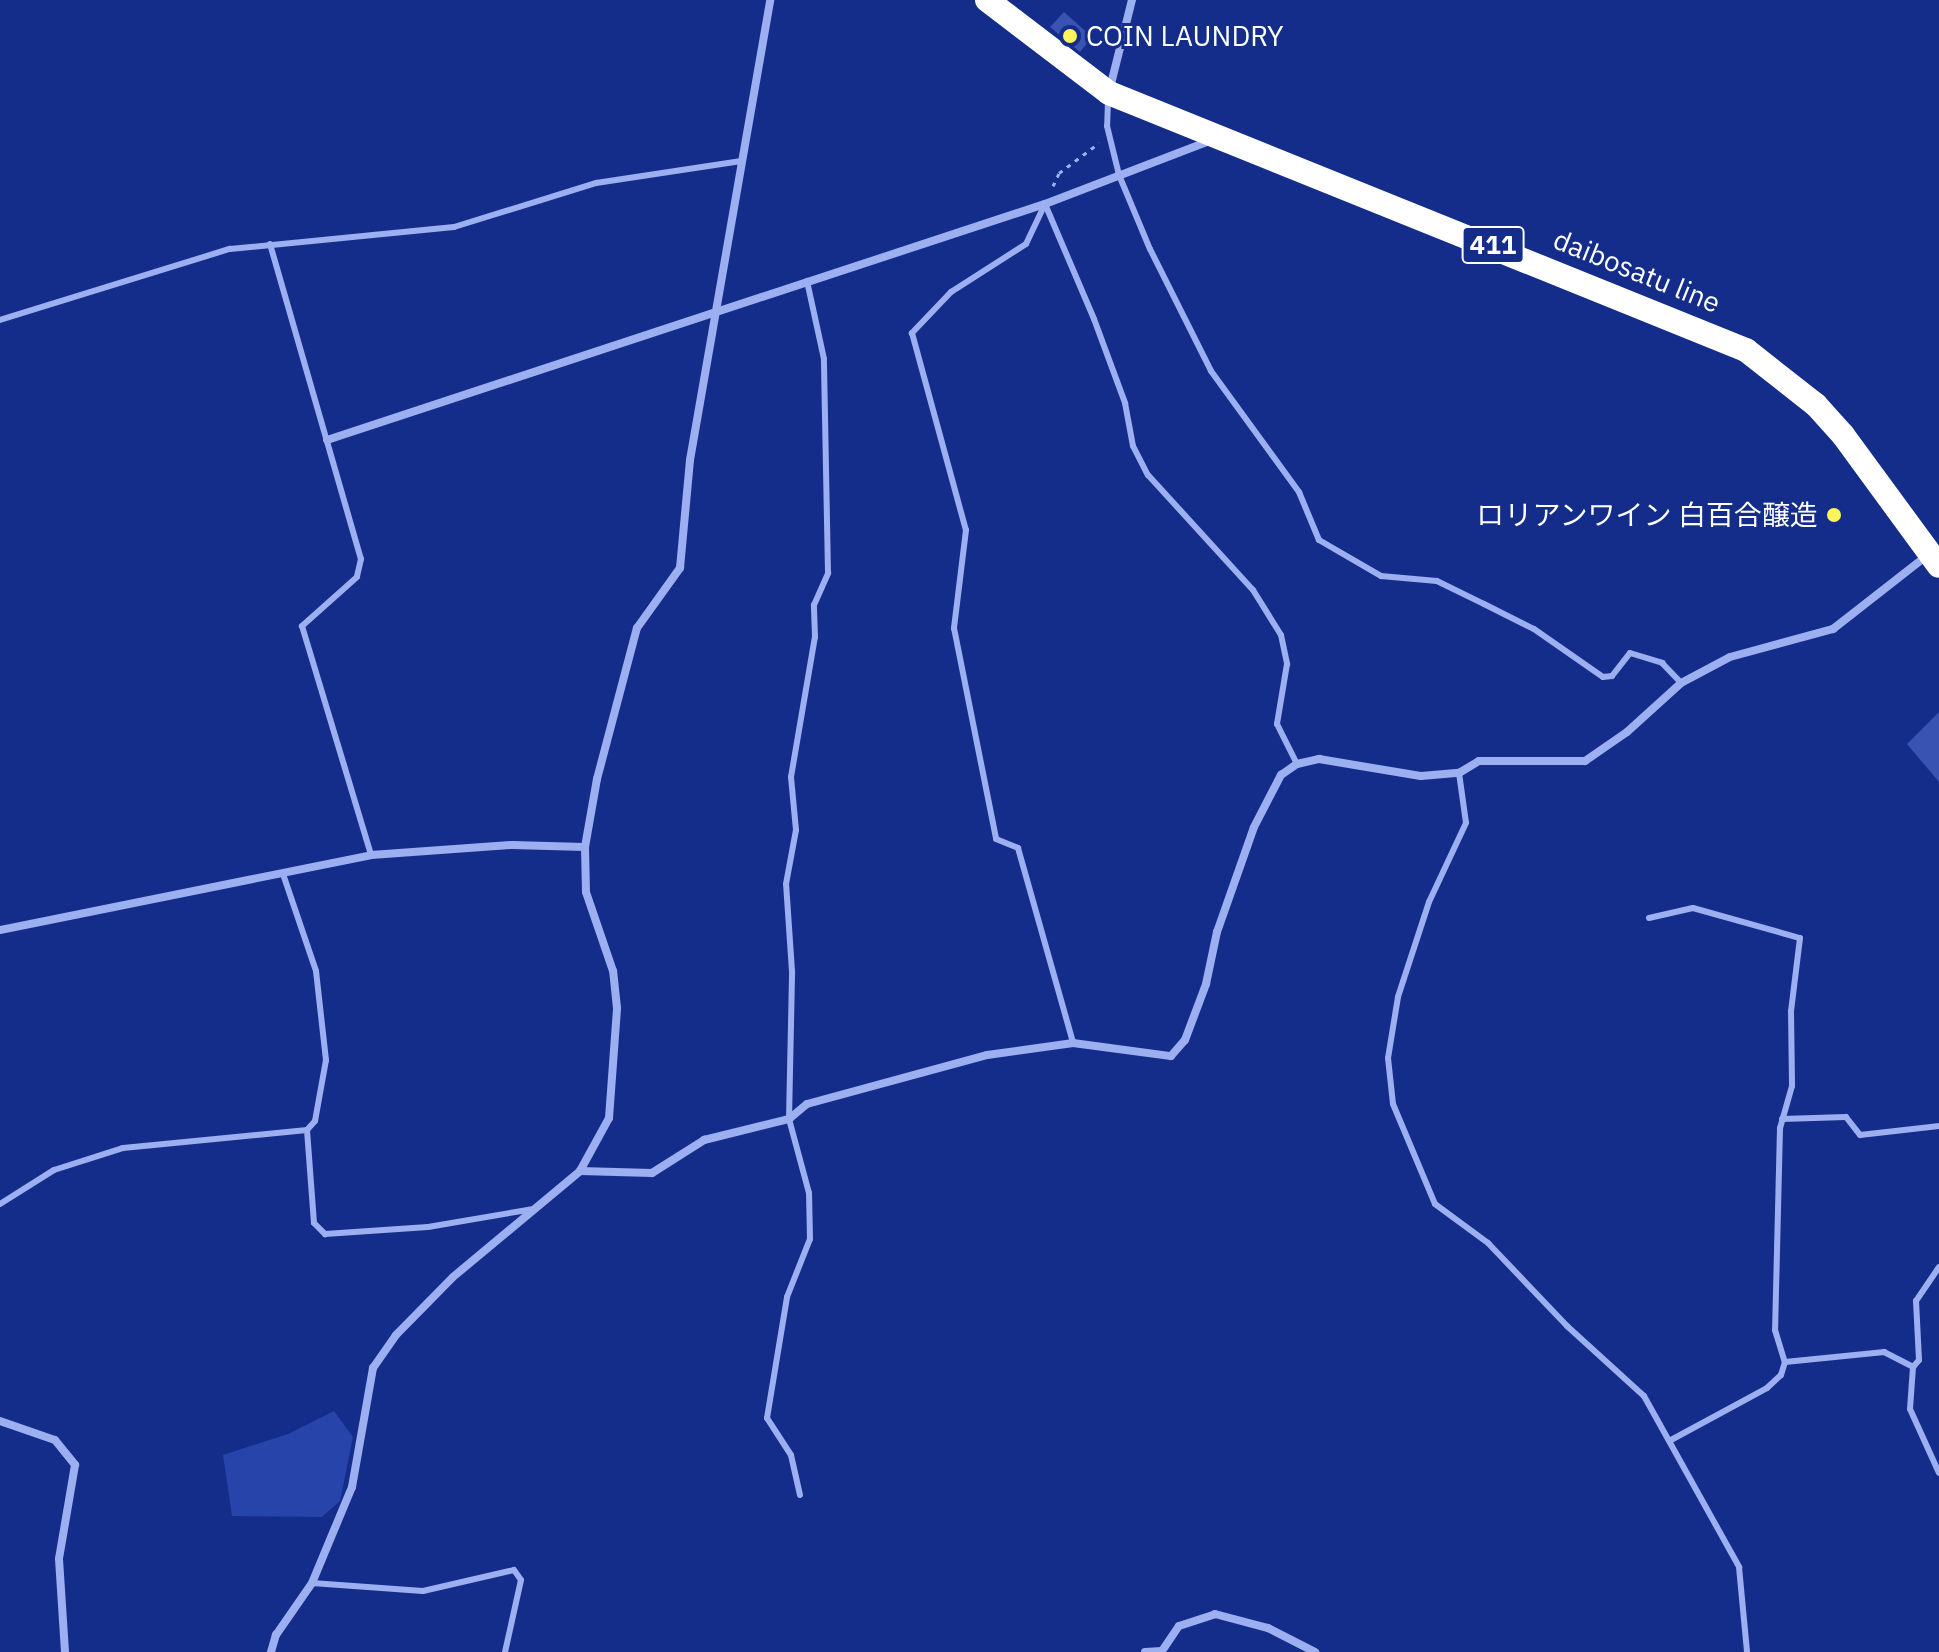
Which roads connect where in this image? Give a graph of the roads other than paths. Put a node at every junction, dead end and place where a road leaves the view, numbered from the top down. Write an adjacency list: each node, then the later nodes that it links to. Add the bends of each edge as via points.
1 (770, 0): 6 (street)
2 (987, 0): 4 (highway, daibosatu line / 411)
3 (1132, 0): 4 (street)
4 (1109, 93): 5 (highway, daibosatu line / 411); 7 (lane, via 1110,135)
5 (1218, 137): 7 (street); 14 (highway, daibosatu line / 411, via 1746,350 1816,405 1843,435)
6 (741, 161): 9 (lane, via 596,183 454,227); 11 (street)
7 (1119, 175): 8 (street); 15 (lane, via 1211,371 1299,492 1319,540 1381,576 1437,581 1534,629 1603,677 1612,676 1630,653 1662,663)
8 (1045, 204): 10 (street); 16 (lane, via 1094,319 1125,403 1133,446 1148,475 1253,590 1281,635 1287,664 1277,724); 23 (lane, via 1026,244 951,292 912,333 966,530 954,628 996,839 1018,848)
9 (270, 244): 12 (lane, via 230,249); 13 (lane)
10 (806, 278): 11 (street); 24 (lane, via 824,359 828,573 814,605 815,637 791,777 796,830 786,884 792,971)
11 (714, 311): 13 (street); 18 (street, via 680,568 637,628 597,779)
12 (0, 320)
13 (327, 440): 19 (lane, via 361,559 357,577 302,626)
14 (1934, 560): 15 (street, via 1833,629 1730,657)
15 (1681, 683): 17 (street, via 1585,761 1479,761)
16 (1297, 764): 17 (street, via 1319,759 1421,776); 23 (street, via 1281,775 1254,827 1185,1040 1171,1056)
17 (1459, 773): 35 (lane, via 1466,823 1429,902 1398,997 1388,1058 1393,1104 1435,1204 1488,1243 1567,1326 1613,1364 1644,1396)
18 (585, 847): 19 (street, via 512,845); 28 (street, via 586,892 613,971 617,1008 609,1118)
19 (371, 855): 20 (street)
20 (283, 874): 22 (street); 27 (lane, via 316,971 326,1060 315,1121)
21 (1649, 918): 25 (lane, via 1693,908 1800,938 1791,1011 1792,1086)
22 (0, 930)
23 (1073, 1043): 24 (street, via 987,1055 870,1085 807,1104)
24 (789, 1119): 28 (street, via 704,1140 652,1173); 37 (lane, via 809,1193 810,1239 787,1297 767,1418 791,1455)
25 (1782, 1119): 26 (lane, via 1846,1117 1860,1135); 32 (lane, via 1775,1330)
26 (1939, 1126)
27 (307, 1130): 29 (lane, via 123,1148 54,1170); 30 (lane, via 314,1223 325,1234 428,1227)
28 (580, 1171): 30 (street)
29 (0, 1204)
30 (536, 1208): 38 (street, via 453,1277 396,1335 373,1368 352,1487)
31 (1939, 1267): 33 (lane, via 1916,1301 1919,1360)
32 (1785, 1362): 33 (lane, via 1884,1352); 35 (lane, via 1781,1375 1767,1388)
33 (1913, 1367): 36 (lane, via 1910,1409)
34 (0, 1421): 39 (street, via 55,1440 75,1465 59,1559)
35 (1671, 1440): 44 (lane, via 1739,1567)
36 (1939, 1473)
37 (800, 1495)
38 (312, 1583): 40 (street, via 276,1635); 41 (lane, via 423,1591 514,1570 521,1580)
39 (65, 1652)
40 (271, 1652)
41 (505, 1652)
42 (1145, 1652): 43 (street, via 1162,1651 1179,1626 1215,1614 1268,1628)
43 (1315, 1652)
44 (1747, 1652)

